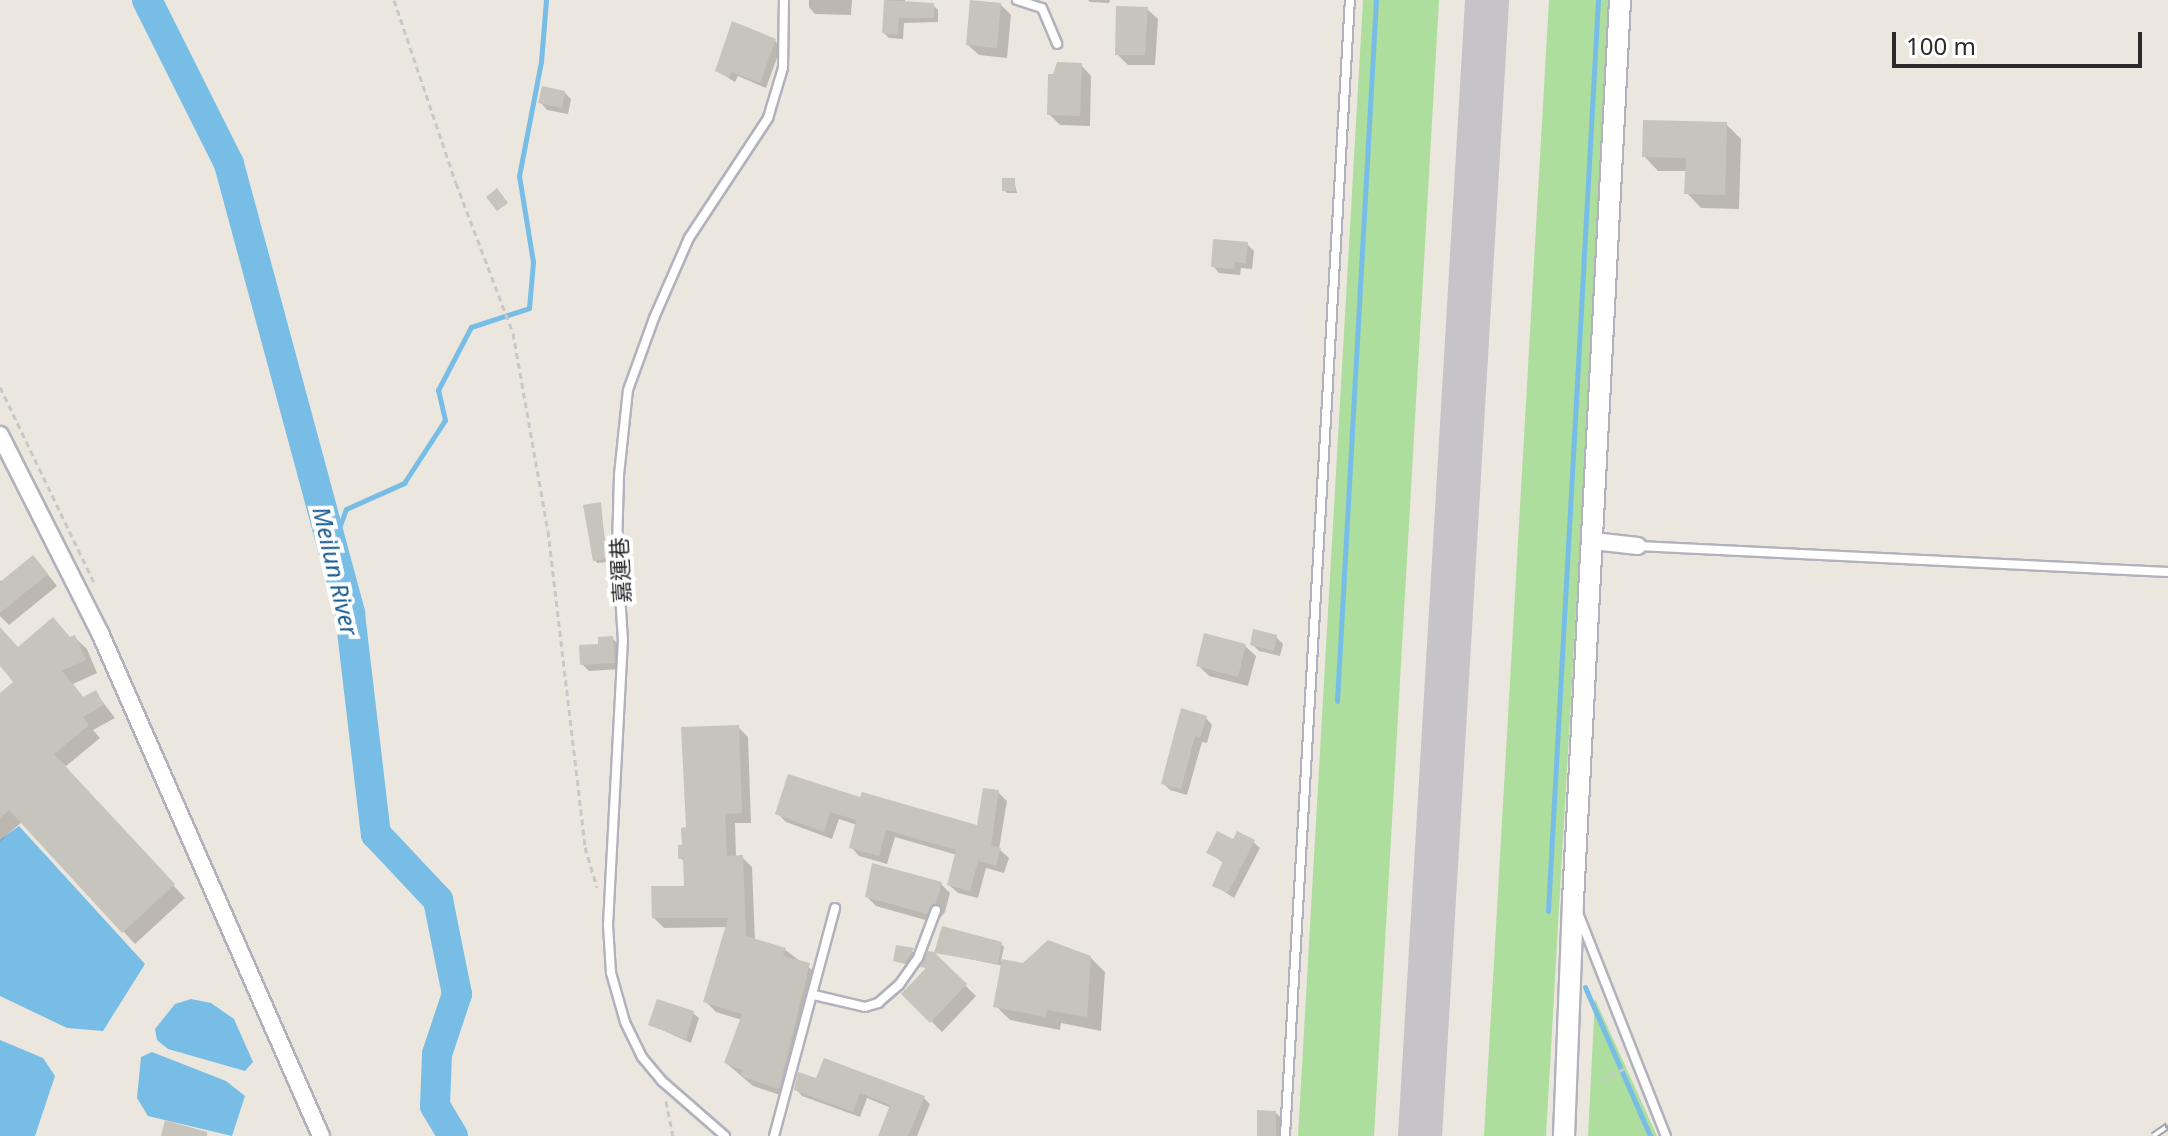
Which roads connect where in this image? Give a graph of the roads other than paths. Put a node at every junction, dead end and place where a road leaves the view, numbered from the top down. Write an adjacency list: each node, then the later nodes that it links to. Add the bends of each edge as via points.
1 (784, 0): 15 (lane, 嘉運巷, via 783,68 768,118 689,238 628,390 619,475 623,641 608,925 611,973 642,1057)
2 (1017, 0): 5 (lane, via 1042,8)
3 (1350, 0): 17 (lane)
4 (1620, 0): 7 (street)
5 (1057, 44)
6 (0, 435): 14 (street, via 100,633)
7 (1593, 541): 8 (street); 10 (street)
8 (1638, 546): 9 (lane)
9 (2168, 572)
10 (1573, 900): 18 (street); 19 (lane)
11 (835, 908): 13 (lane)
12 (936, 910): 13 (lane, via 918,958 878,1003 865,1007)
13 (814, 995): 16 (lane)
14 (321, 1136)
15 (725, 1136)
16 (774, 1136)
17 (1285, 1136)
18 (1564, 1136)
19 (1666, 1136)

